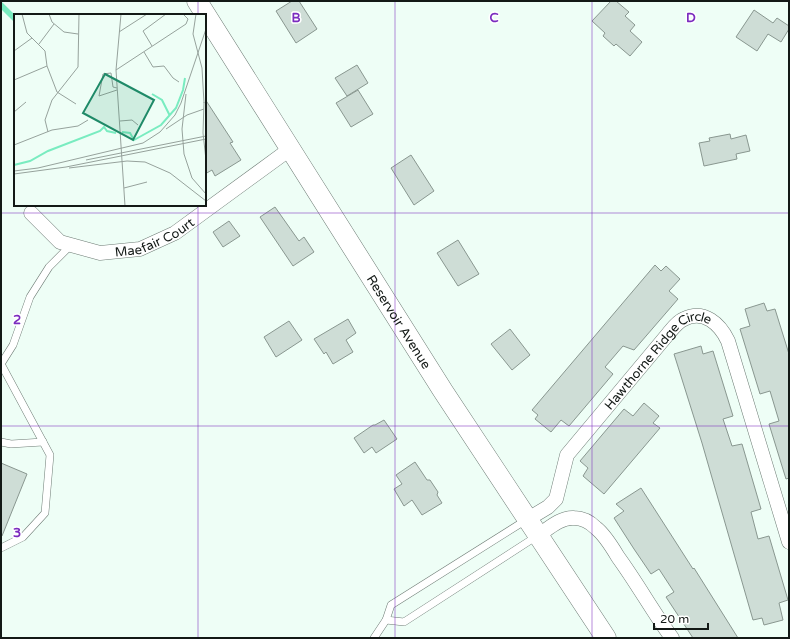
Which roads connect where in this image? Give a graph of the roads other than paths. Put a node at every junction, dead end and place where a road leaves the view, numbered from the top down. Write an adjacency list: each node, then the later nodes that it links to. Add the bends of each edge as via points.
1 (197, 1): 2 (main road, Reservoir Avenue)
2 (205, 14)
3 (206, 15): 4 (main road, Reservoir Avenue)
4 (290, 149): 6 (street, Maefair Court, via 175,233 140,248 100,253); 11 (main road, Reservoir Avenue, via 443,391)
5 (31, 213): 6 (street, Maefair Court, via 60,242)
6 (71, 245): 7 (lane, via 49,267 30,297 13,345)
7 (1, 364): 8 (lane)
8 (4, 375): 10 (lane)
9 (1, 442): 10 (lane)
10 (43, 442): 14 (lane, via 50,455 45,513 24,537)
11 (528, 518): 12 (main road, Reservoir Avenue); 13 (street, Hawthorne Ridge Circle, via 548,507 556,499 570,451 668,334 685,318 701,317 715,322 728,342); 15 (lane, via 391,605)
12 (539, 535): 15 (lane, via 404,622); 17 (main road, Reservoir Avenue); 18 (street, via 568,518 582,519 597,528)
13 (789, 542)
14 (1, 548)
15 (386, 620): 16 (lane)
16 (374, 638)
17 (606, 638)
18 (672, 638)

